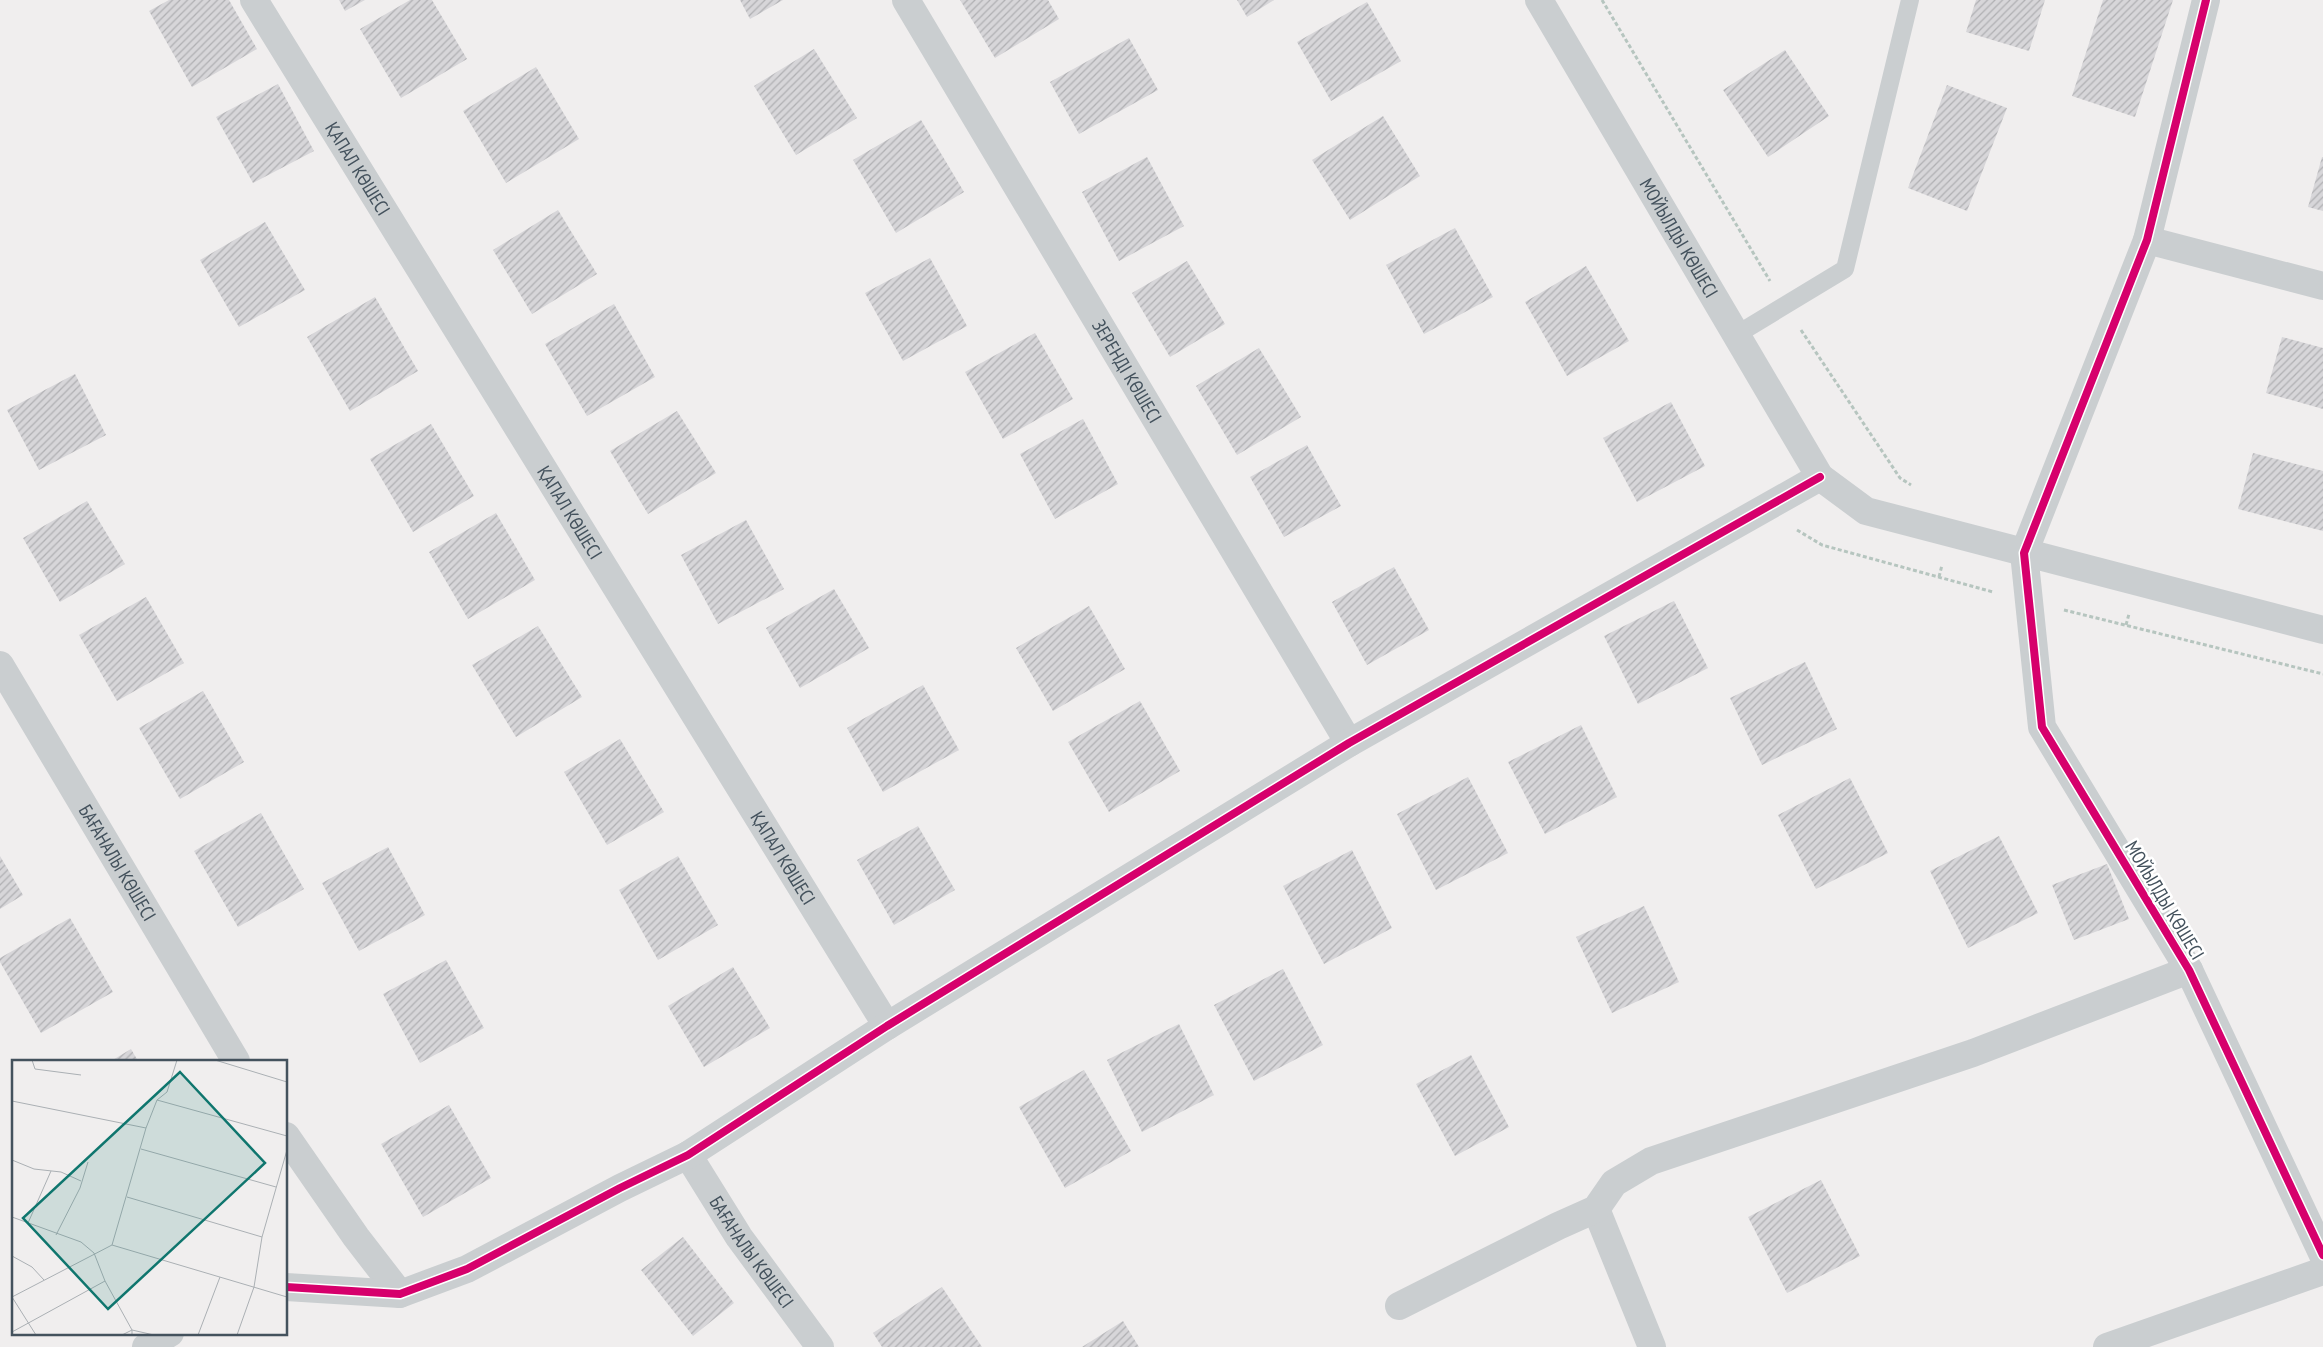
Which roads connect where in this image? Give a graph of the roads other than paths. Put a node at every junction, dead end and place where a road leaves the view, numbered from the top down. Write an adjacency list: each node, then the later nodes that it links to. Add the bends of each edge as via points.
1 (254, 0): 15 (street, ҚАПАЛ КӨШЕСІ)
2 (906, 0): 13 (street, ЗЕРЕНДІ КӨШЕСІ)
3 (1539, 0): 8 (street, МОЙЫЛДЫ КӨШЕСІ)
4 (1910, 0): 8 (lane, via 1845,269)
5 (2206, 0): 6 (street)
6 (2147, 240): 7 (street); 10 (street)
7 (2323, 286)
8 (1736, 335): 9 (street, МОЙЫЛДЫ КӨШЕСІ)
9 (1820, 477): 10 (street, via 1866,512); 13 (street)
10 (2024, 553): 11 (street); 14 (street, МОЙЫЛДЫ КӨШЕСІ, via 2042,727)
11 (2323, 630)
12 (0, 665): 16 (street, БАҒАНАЛЫ КӨШЕСІ)
13 (1349, 743): 15 (street)
14 (2189, 970): 19 (street, via 1973,1053 1651,1162 1614,1183); 20 (street, МОЙЫЛДЫ КӨШЕСІ)
15 (887, 1026): 18 (street)
16 (235, 1060)
17 (288, 1139): 23 (street)
18 (688, 1155): 23 (street, via 467,1268); 27 (street, БАҒАНАЛЫ КӨШЕСІ, via 739,1237)
19 (1596, 1210): 24 (street); 28 (street)
20 (2323, 1255)
21 (2323, 1271): 29 (street)
22 (288, 1287): 23 (street)
23 (400, 1294)
24 (1399, 1306)
25 (168, 1334): 26 (street)
26 (146, 1347)
27 (820, 1347)
28 (1652, 1347)
29 (2107, 1347)

